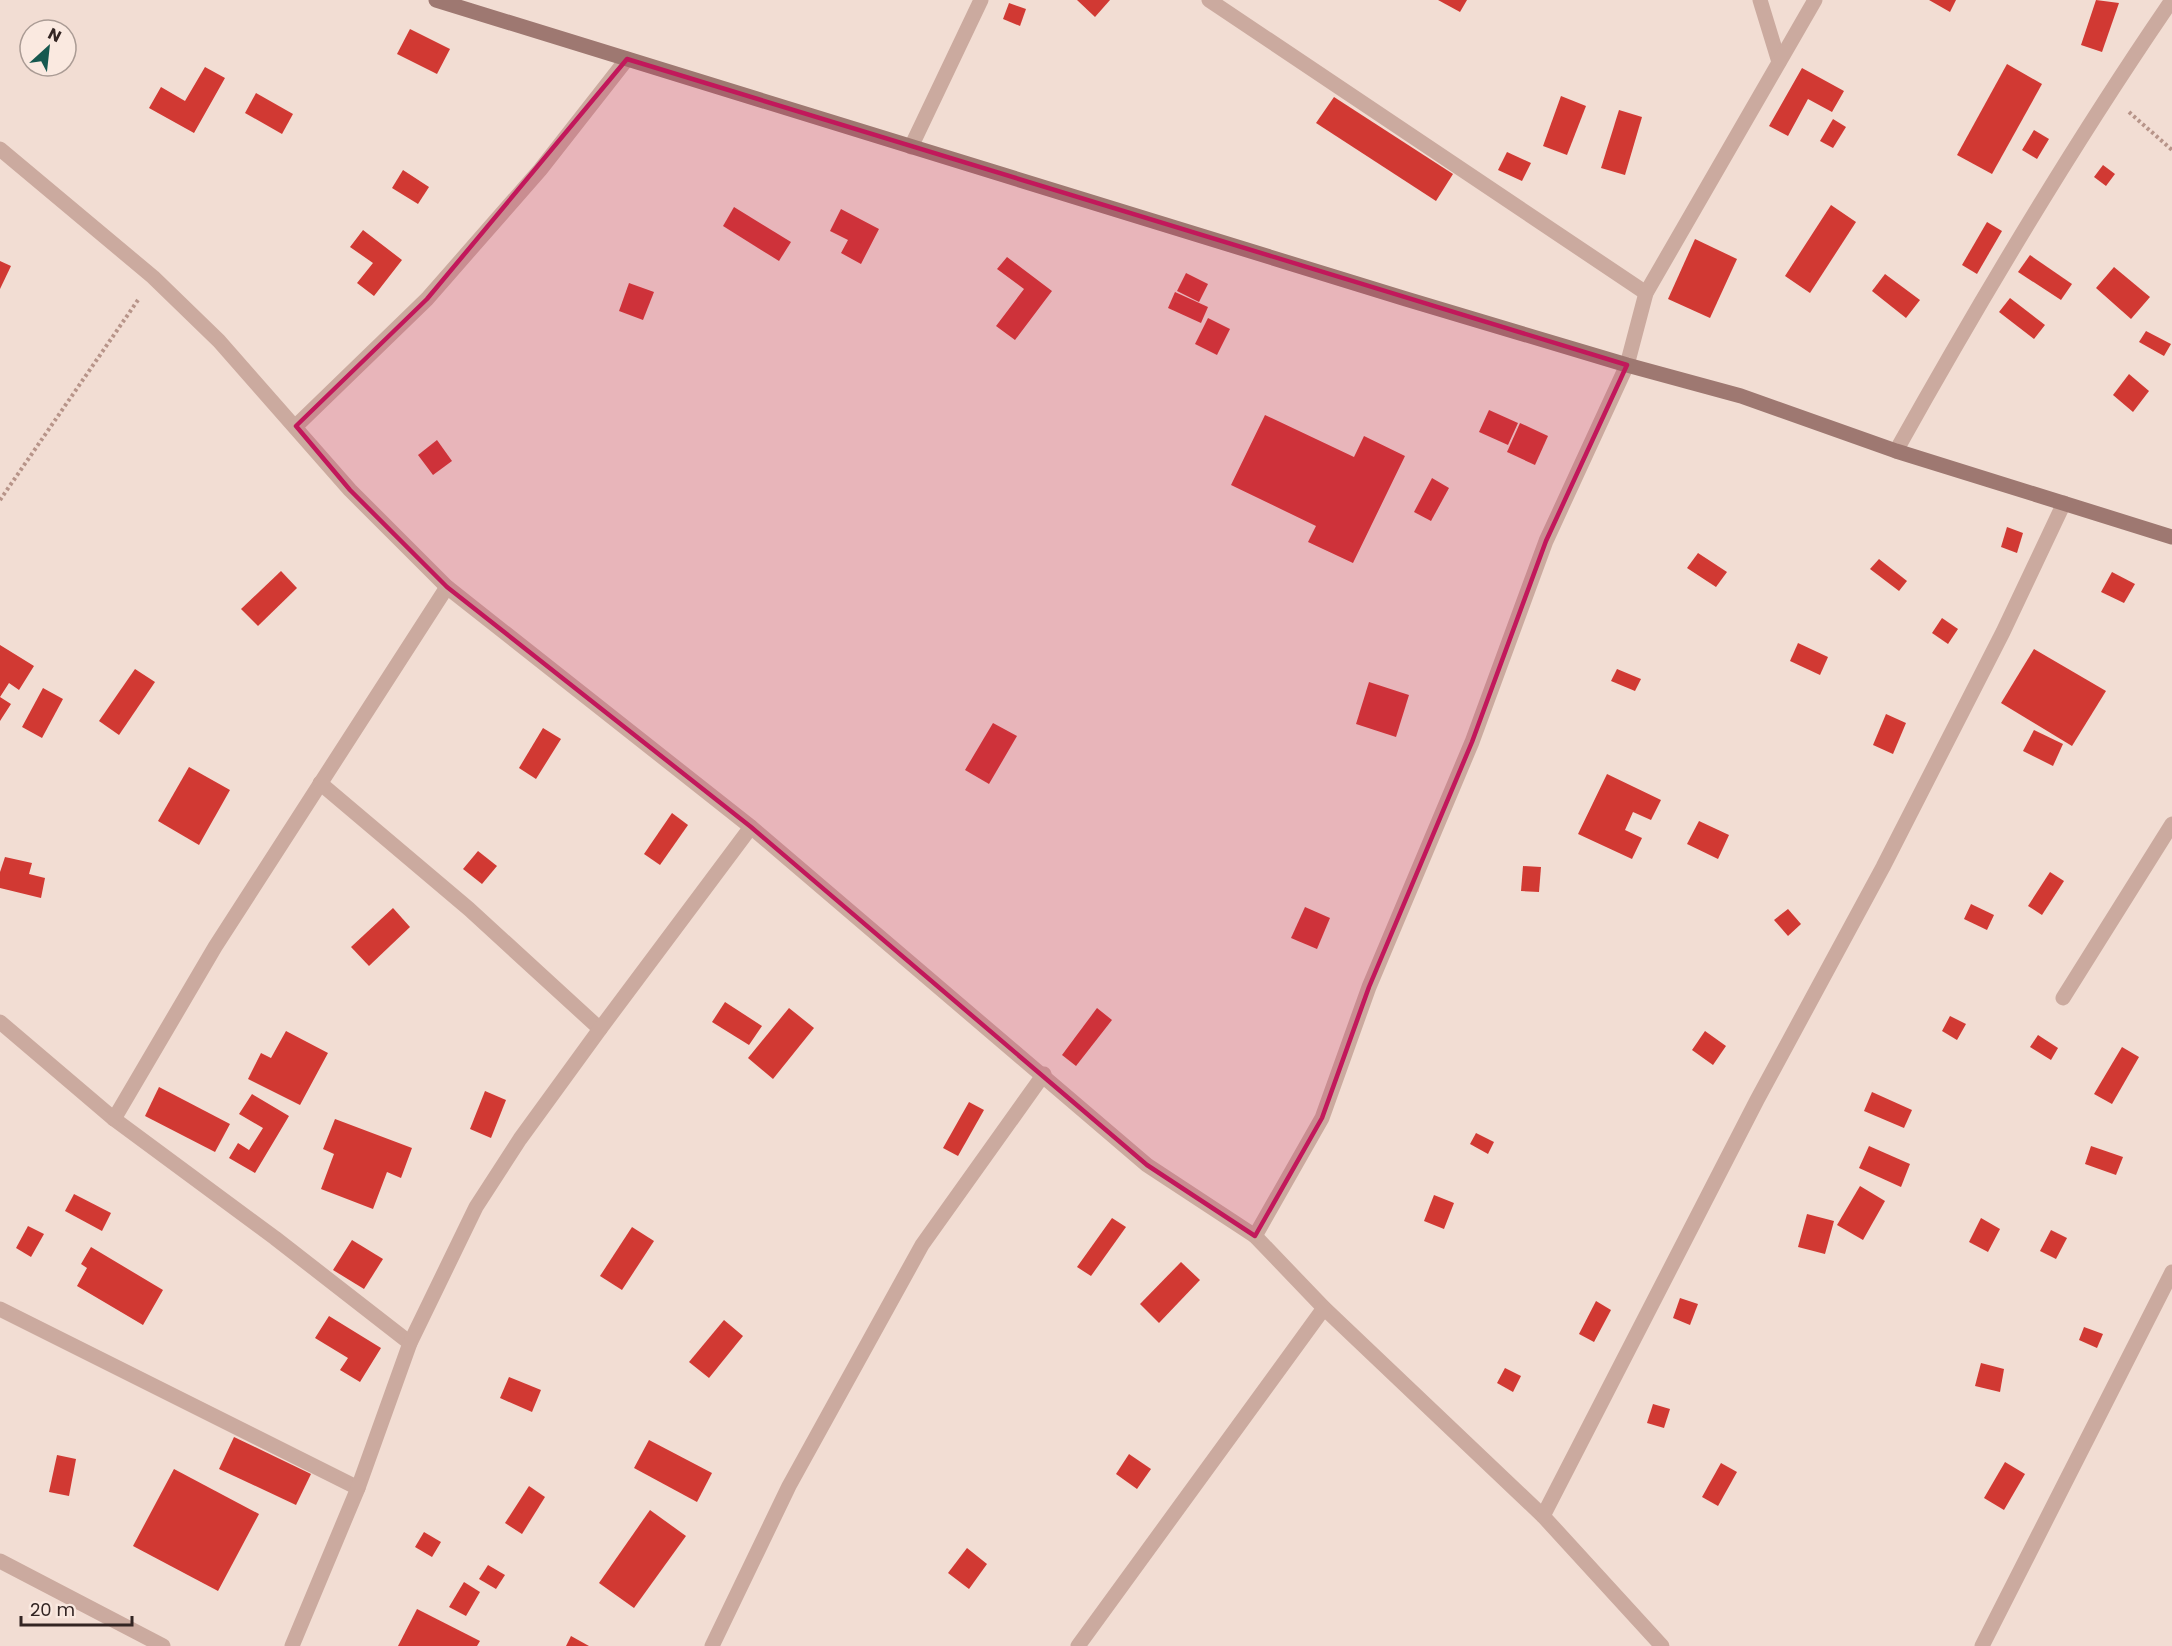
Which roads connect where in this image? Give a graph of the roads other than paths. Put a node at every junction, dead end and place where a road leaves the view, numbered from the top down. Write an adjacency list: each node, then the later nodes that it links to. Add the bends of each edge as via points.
1 (436, 0): 7 (street)
2 (981, 0): 9 (street)
3 (1209, 0): 11 (street)
4 (1760, 0): 8 (street)
5 (1815, 0): 8 (street)
6 (2172, 0): 14 (street, via 2108,94 1962,333)
7 (627, 59): 9 (street); 13 (street, via 540,170 428,299)
8 (1779, 62): 11 (street)
9 (911, 147): 12 (street)
10 (0, 149): 13 (street, via 153,277 219,341)
11 (1646, 293): 12 (street)
12 (1627, 365): 14 (street, via 1741,396); 26 (street, via 1546,541 1472,742 1369,987 1322,1118)
13 (296, 426): 17 (street, via 350,490)
14 (1896, 451): 15 (street)
15 (2064, 503): 16 (street); 32 (street, via 1888,856 1757,1100)
16 (2172, 537)
17 (447, 587): 18 (street); 20 (street)
18 (320, 783): 23 (street, via 469,909); 25 (street, via 209,957)
19 (2172, 824): 21 (street)
20 (751, 827): 23 (street); 24 (street)
21 (2062, 998)
22 (0, 1022): 25 (street)
23 (600, 1029): 30 (street, via 476,1206)
24 (1044, 1074): 26 (street, via 1147,1165); 36 (street, via 922,1245 789,1486)
25 (114, 1119): 30 (street)
26 (1255, 1236): 28 (street)
27 (2172, 1272): 39 (street)
28 (1324, 1308): 32 (street); 37 (street)
29 (0, 1309): 31 (street)
30 (410, 1343): 31 (street)
31 (358, 1488): 35 (street)
32 (1543, 1516): 38 (street)
33 (0, 1561): 34 (street)
34 (164, 1646)
35 (292, 1646)
36 (712, 1646)
37 (1078, 1646)
38 (1662, 1646)
39 (1982, 1646)

